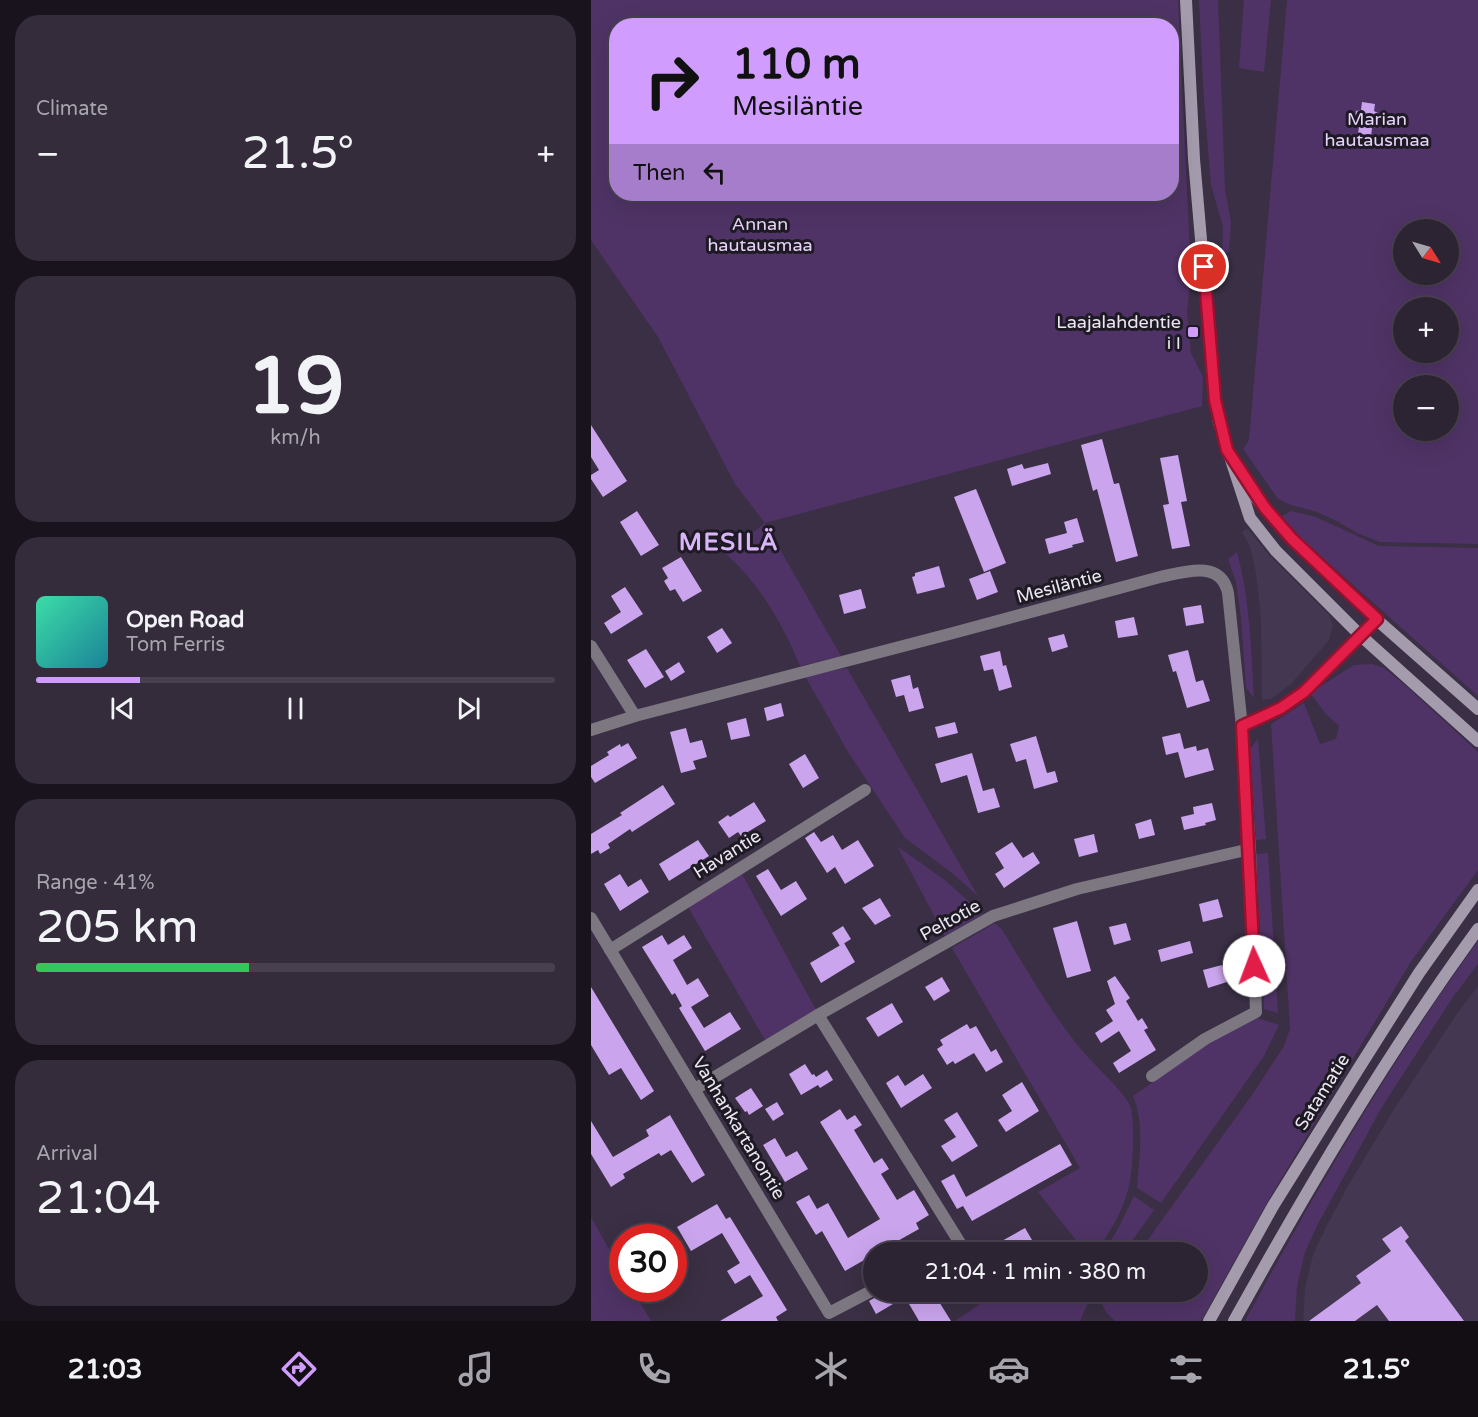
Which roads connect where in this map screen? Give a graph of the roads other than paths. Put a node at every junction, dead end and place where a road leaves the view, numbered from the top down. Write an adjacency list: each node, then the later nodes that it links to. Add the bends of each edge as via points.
1 (1186, 0): 2 (street, via 1194,159 1215,400)
2 (1227, 450): 3 (street, via 1265,508 1292,539); 4 (street, via 1249,518 1276,551)
3 (1377, 619): 4 (street); 6 (street)
4 (1360, 635): 8 (street, via 1304,692); 10 (street)
5 (591, 646): 7 (street)
6 (1478, 709)
7 (635, 716): 8 (street, Mesiläntie, via 1160,577 1202,570 1219,575 1226,584); 9 (street, Mesiläntie)
8 (1242, 726): 12 (street)
9 (591, 730)
10 (1478, 741)
11 (865, 790): 16 (street, Havantie)
12 (1249, 849): 17 (street, Peltotie, via 1077,889 993,916); 18 (street, via 1255,1012 1205,1039)
13 (1478, 890): 22 (street, Satamatie, via 1357,1071 1273,1206)
14 (591, 918): 16 (street, Vanhankartanontie)
15 (1478, 929): 23 (street, via 1375,1080)
16 (610, 950): 19 (street, Vanhankartanontie)
17 (818, 1015): 19 (street, Peltotie); 20 (street)
18 (1152, 1076)
19 (695, 1089): 21 (street, Vanhankartanontie, via 829,1313)
20 (959, 1242)
21 (863, 1295)
22 (1209, 1321)
23 (1234, 1321)

